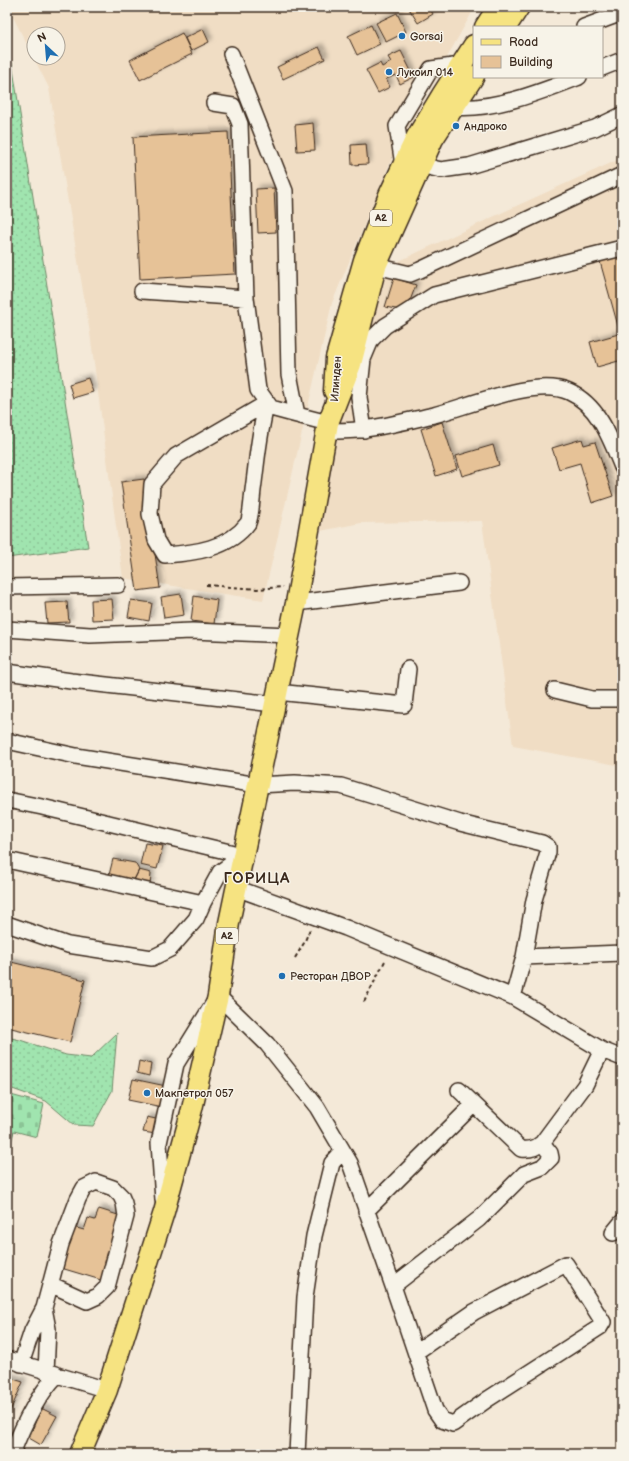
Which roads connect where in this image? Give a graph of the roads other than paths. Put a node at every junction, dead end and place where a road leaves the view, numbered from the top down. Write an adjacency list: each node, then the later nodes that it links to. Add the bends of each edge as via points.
1 (498, 7): 4 (main road)
2 (519, 7): 5 (main road)
3 (622, 13): 6 (street)
4 (487, 26)
5 (507, 26)
6 (587, 26)
7 (473, 49): 11 (main road, Илинден / A2)
8 (231, 54): 23 (street, via 285,191 289,374)
9 (622, 60): 10 (street)
10 (603, 68)
11 (467, 70): 14 (main road, Илинден / A2); 16 (main road, Илинден / A2, via 420,132)
12 (576, 78): 14 (street, via 490,106 468,109)
13 (214, 103): 21 (street, via 233,106 240,124)
14 (454, 107): 16 (main road, Илинден / A2)
15 (622, 115): 16 (street, via 595,128 469,166 441,170)
16 (412, 165): 19 (main road, Илинден / A2); 24 (main road, Илинден / A2, via 389,195 364,260 336,358)
17 (622, 175): 19 (street, via 410,274)
18 (622, 248): 25 (street, via 434,295 385,326 370,340 363,360 359,397)
19 (376, 266): 24 (main road, Илинден / A2, via 351,364)
20 (142, 291): 21 (street)
21 (246, 298): 22 (street, via 258,390)
22 (267, 403): 22 (street, via 176,456 152,484 150,514 156,540 165,555 215,547 234,538 249,522 262,422); 23 (street, via 270,408)
23 (297, 416): 24 (street)
24 (329, 420): 25 (street); 30 (main road, A2)
25 (364, 430): 26 (street, via 523,390 548,387 569,392 587,404 602,421)
26 (622, 467)
27 (459, 583): 30 (street)
28 (118, 585): 29 (street)
29 (7, 587)
30 (297, 594): 32 (main road, A2)
31 (7, 628): 32 (street, via 90,635 192,631)
32 (289, 635): 36 (main road, A2)
33 (408, 669): 36 (street, via 404,705)
34 (7, 672): 36 (street, via 71,681)
35 (555, 690): 37 (street, via 592,699)
36 (276, 698): 39 (main road, A2)
37 (622, 699)
38 (7, 741): 39 (street, via 76,756)
39 (258, 785): 41 (main road, A2); 47 (street, via 295,783 341,786 460,823 548,846 534,900)
40 (7, 800): 41 (street)
41 (242, 858): 43 (main road, A2); 44 (street, via 220,872)
42 (7, 860): 44 (street)
43 (236, 888): 48 (main road, A2); 49 (street, via 315,916)
44 (203, 903): 45 (street, via 196,919 170,949 152,958 68,945)
45 (7, 924)
46 (622, 953): 47 (street)
47 (524, 957): 49 (street)
48 (218, 996): 55 (street, via 271,1050 317,1107); 63 (main road, A2, via 192,1109 164,1212)
49 (513, 997): 50 (street)
50 (602, 1050): 51 (street); 54 (street, via 586,1085)
51 (622, 1058)
52 (459, 1090): 53 (street)
53 (473, 1105): 54 (street, via 521,1149 529,1150); 56 (street)
54 (542, 1143): 58 (street, via 550,1153 551,1158 547,1163 524,1174 479,1219)
55 (342, 1151): 56 (street, via 350,1163); 66 (street, via 332,1163 314,1236 305,1298)
56 (366, 1211): 58 (street)
57 (50, 1284): 57 (street, via 87,1301 98,1296 107,1287 126,1216 124,1202 113,1188 96,1182 84,1188 61,1244); 59 (street)
58 (393, 1286): 60 (street)
59 (44, 1308): 61 (street); 62 (street)
60 (416, 1352): 60 (street, via 435,1410 442,1420 453,1424 600,1328 603,1322 566,1264 474,1312)
61 (14, 1361): 62 (street)
62 (52, 1373): 63 (street); 65 (street)
63 (108, 1390): 64 (main road, A2)
64 (84, 1453)
65 (12, 1454)
66 (297, 1454)

